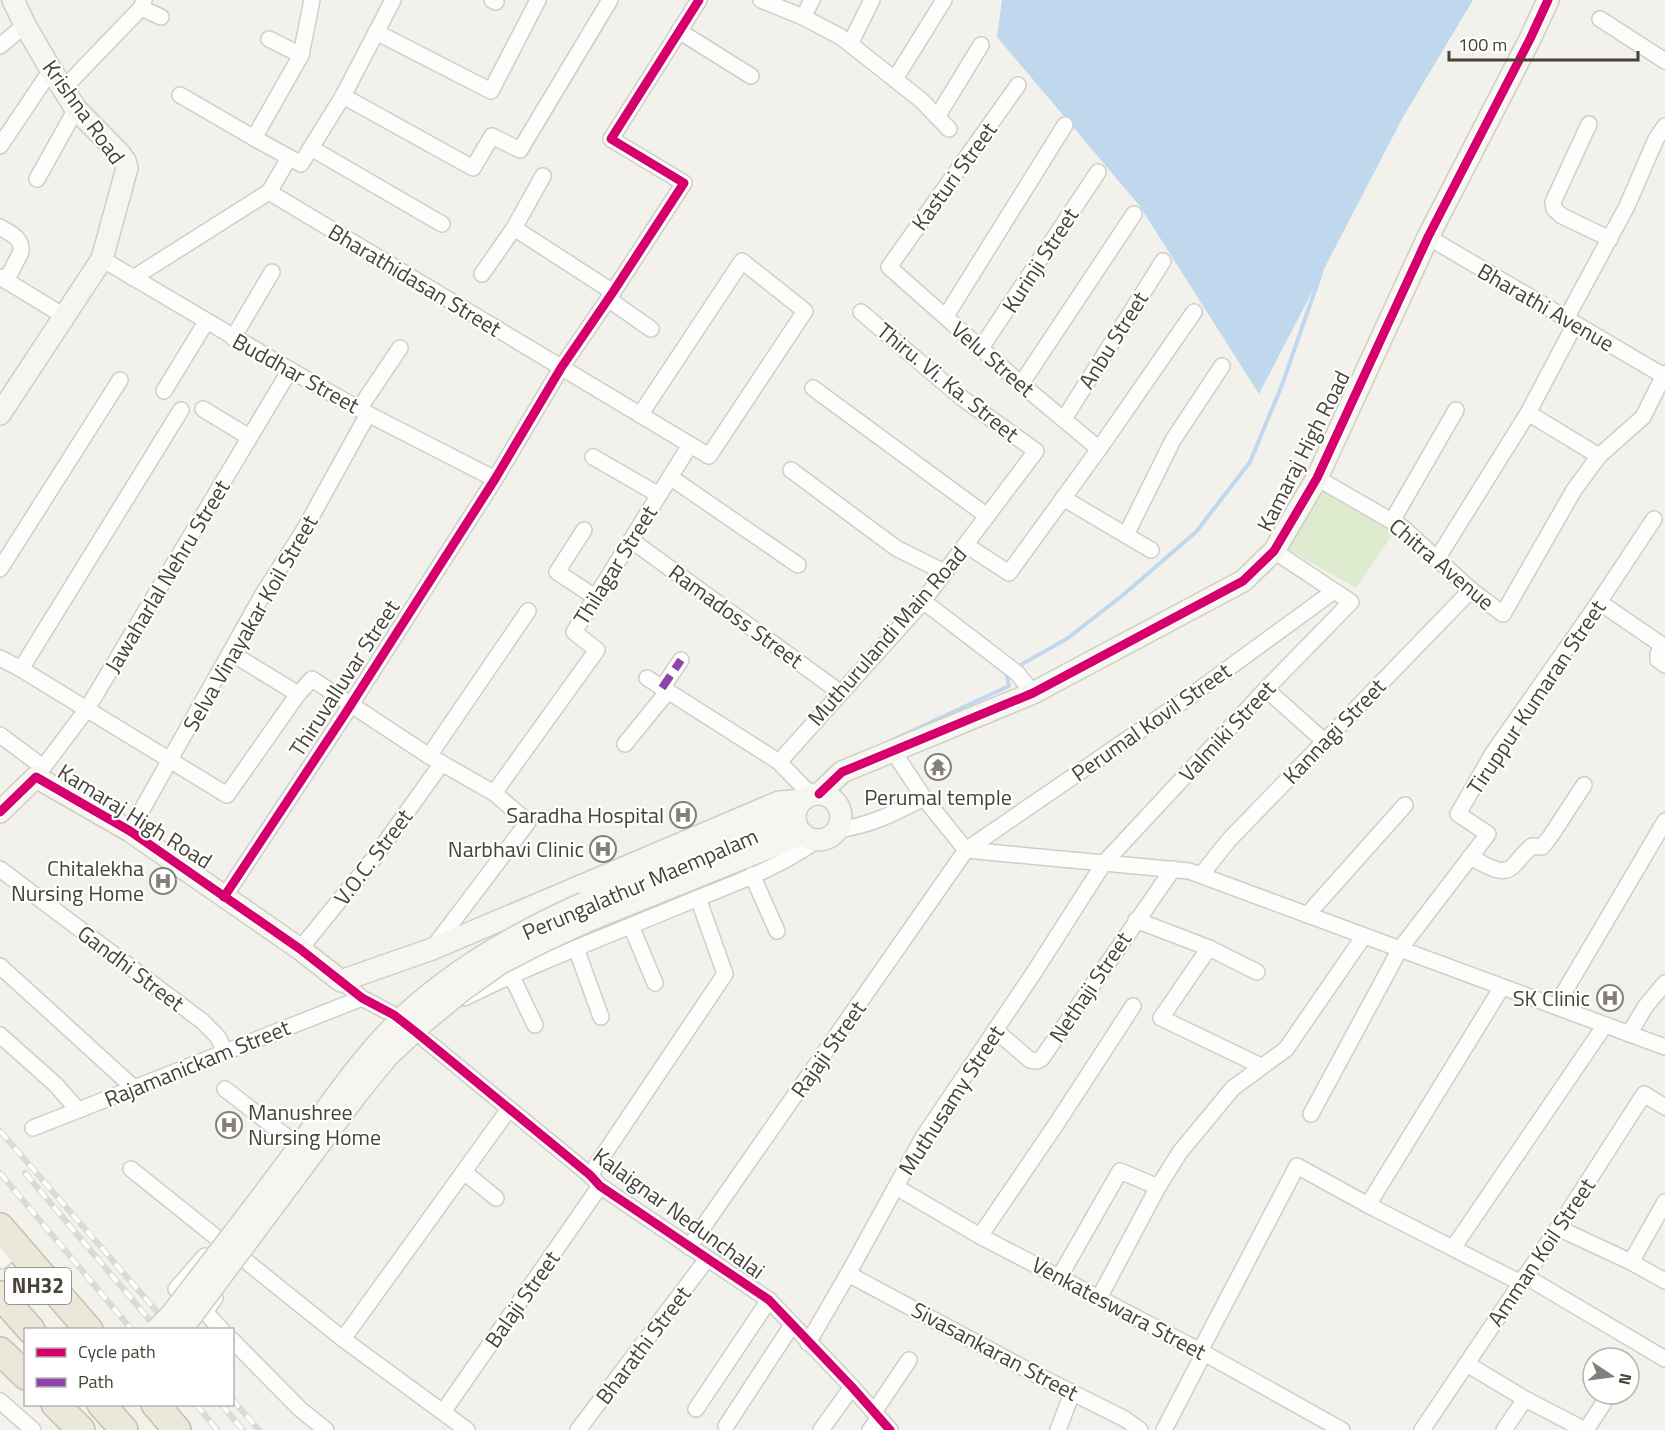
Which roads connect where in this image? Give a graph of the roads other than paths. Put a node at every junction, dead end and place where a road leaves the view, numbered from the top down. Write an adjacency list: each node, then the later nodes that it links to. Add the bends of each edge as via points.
1 (13, 0): 16 (street, Krishna Road)
2 (312, 0): 23 (street)
3 (393, 0): 18 (street)
4 (538, 0): 18 (street, via 491,91)
5 (610, 0): 31 (street, via 520,150 492,136 474,168)
6 (699, 0): 17 (street)
7 (761, 0): 14 (street)
8 (812, 0): 14 (street)
9 (872, 0): 20 (street)
10 (944, 0): 27 (street)
11 (1548, 0): 50 (street, Kamaraj High Road)
12 (143, 4): 13 (street); 29 (street)
13 (161, 17)
14 (803, 17): 20 (street)
15 (1600, 19): 24 (street)
16 (25, 25): 22 (street); 25 (street, Krishna Road)
17 (679, 31): 26 (street); 59 (street, Thiruvalluvar Street, via 611,139 684,183)
18 (376, 32): 31 (street)
19 (269, 39): 23 (street)
20 (850, 44): 27 (street)
21 (981, 45): 33 (street)
22 (0, 46)
23 (301, 55): 38 (street)
24 (1665, 61)
25 (51, 70): 29 (street, Krishna Road); 39 (street)
26 (751, 76)
27 (895, 79): 33 (street)
28 (1018, 86): 54 (street, Kasturi Street)
29 (64, 88): 32 (street, Krishna Road)
30 (180, 95): 38 (street)
31 (343, 96): 40 (street)
32 (76, 109): 44 (street); 52 (street, Krishna Road, via 120,154 127,168)
33 (937, 117): 37 (street)
34 (1065, 124): 63 (street)
35 (1589, 124): 51 (street, via 1555,195 1554,209)
36 (1665, 126): 51 (street)
37 (949, 129)
38 (254, 138): 41 (street)
39 (0, 146)
40 (311, 148): 41 (street); 47 (street)
41 (295, 161): 45 (street)
42 (1098, 172): 69 (street, Kurinji Street)
43 (543, 176): 49 (street)
44 (37, 179)
45 (269, 192): 57 (street); 71 (street, Bharathidasan Street)
46 (1134, 214): 75 (street)
47 (442, 224)
48 (0, 227): 58 (street, via 21,246)
49 (514, 228): 56 (street); 59 (street)
50 (1428, 237): 65 (street, Bharathi Avenue); 94 (street, Kamaraj High Road)
51 (1610, 239): 65 (street)
52 (102, 259): 57 (street, Buddhar Street); 62 (street, Krishna Road)
53 (1163, 261): 85 (street, Anbu Street)
54 (889, 267): 63 (street, Velu Street)
55 (272, 272): 67 (street)
56 (482, 274)
57 (133, 278): 64 (street, Buddhar Street)
58 (3, 279): 62 (street)
59 (610, 295): 66 (street); 71 (street, Thiruvalluvar Street)
60 (861, 312): 89 (street, Thiru. Vi. Ka. Street, via 962,398)
61 (1194, 312): 88 (street)
62 (64, 316): 83 (street, Krishna Road)
63 (945, 316): 69 (street, Velu Street)
64 (206, 322): 67 (street, Buddhar Street); 77 (street)
65 (1570, 322): 73 (street, Bharathi Avenue); 82 (street)
66 (651, 329)
67 (233, 338): 72 (street, Buddhar Street)
68 (400, 348): 81 (street, Selva Vinayakar Koil Street)
69 (981, 348): 75 (street, Velu Street)
70 (1222, 366): 102 (street, via 1173,441)
71 (561, 368): 84 (street, Bharathidasan Street); 95 (street, Thiruvalluvar Street)
72 (290, 370): 81 (street, Buddhar Street); 86 (street, Jawaharlal Nehru Street)
73 (1664, 374): 90 (street, via 1643,417)
74 (120, 380): 109 (street)
75 (1021, 384): 85 (street, Velu Street)
76 (813, 388): 98 (street)
77 (165, 391)
78 (203, 409): 86 (street)
79 (181, 410): 121 (street)
80 (1456, 410): 100 (street)
81 (363, 411): 95 (street, Buddhar Street); 117 (street, Selva Vinayakar Koil Street, via 304,530)
82 (1528, 413): 90 (street); 107 (street)
83 (0, 414)
84 (640, 415): 87 (street, Bharathidasan Street); 87 (street, via 742,261 805,311 709,456)
85 (1064, 420): 88 (street, Velu Street)
86 (249, 437): 129 (street, Jawaharlal Nehru Street)
87 (690, 445): 93 (street, Thilagar Street)
88 (1099, 449): 97 (street)
89 (1036, 451): 98 (street, Muthurulandi Main Road)
90 (1599, 456): 111 (street, Chitra Avenue, via 1574,490 1503,614)
91 (593, 457): 96 (street)
92 (791, 470): 110 (street, via 896,548)
93 (670, 477): 96 (street, Thilagar Street); 108 (street)
94 (1317, 478): 100 (street, Chitra Avenue); 106 (street, Kamaraj High Road)
95 (495, 479): 128 (street, Thiruvalluvar Street)
96 (659, 495): 103 (street, Thilagar Street)
97 (1063, 498): 102 (street); 104 (street, via 1009,573)
98 (987, 516): 104 (street, Muthurulandi Main Road)
99 (1654, 519): 115 (street, Tiruppur Kumaran Street)
100 (1392, 521): 107 (street, Chitra Avenue)
101 (584, 530): 113 (street, via 557,572)
102 (1126, 535): 105 (street)
103 (631, 540): 113 (street, Thilagar Street); 125 (street, Ramadoss Street)
104 (966, 545): 110 (street, Muthurulandi Main Road)
105 (1151, 550)
106 (1274, 551): 112 (street); 126 (street, Kamaraj High Road, via 1243,581)
107 (1437, 558): 111 (street, Chitra Avenue)
108 (798, 565)
109 (0, 568)
110 (944, 572): 114 (street, Muthurulandi Main Road)
111 (1471, 590): 131 (street, Kannagi Street)
112 (1334, 591): 123 (street, Valmiki Street, via 1351,602); 147 (street, Perumal Kovil Street, via 1190,697)
113 (595, 597): 139 (street, Thilagar Street, via 574,632 597,650)
114 (923, 601): 125 (street, Muthurulandi Main Road); 126 (street, via 1012,669)
115 (1599, 602): 120 (street, via 1662,645 1658,660); 148 (street, Tiruppur Kumaran Street, via 1493,753 1458,814 1488,834)
116 (528, 611): 135 (street, V.O.C. Street)
117 (231, 652): 127 (street); 134 (street, Selva Vinayakar Koil Street)
118 (0, 658): 121 (street)
119 (681, 660): 124 (street)
120 (1665, 665)
121 (21, 669): 129 (street)
122 (647, 678): 124 (street)
123 (1266, 689): 131 (street); 149 (street, Valmiki Street)
124 (665, 690): 132 (street); 136 (street)
125 (841, 693): 136 (street, Muthurulandi Main Road)
126 (1033, 693): 133 (street, Kamaraj High Road)
127 (298, 694): 128 (street, via 312,679); 134 (street, via 227,795)
128 (352, 704): 135 (street); 154 (street, Thiruvalluvar Street)
129 (87, 709): 134 (street); 137 (street, Jawaharlal Nehru Street)
130 (0, 735): 137 (street)
131 (1324, 741): 153 (street, Kannagi Street, via 1229,840)
132 (625, 744)
133 (880, 756): 140 (street); 143 (street, Kamaraj High Road, via 842,772)
134 (171, 760): 146 (street, Selva Vinayakar Koil Street)
135 (436, 760): 139 (street); 164 (street, V.O.C. Street, via 374,858)
136 (779, 762): 143 (street)
137 (40, 772): 142 (street, Kamaraj High Road); 146 (street, Kamaraj High Road)
138 (1584, 785): 148 (street, via 1542,847 1532,846 1508,871 1502,872)
139 (494, 793): 165 (street, via 528,822)
140 (924, 798): 145 (street, via 857,828); 147 (street)
141 (1405, 805): 157 (street)
142 (1, 809)
143 (808, 813): 145 (street, via 828,838); 145 (street, via 826,795 833,799 841,820); 152 (street, via 801,851); 156 (street, Perungalathur Maempalam); 165 (street, via 779,802)
144 (1665, 821): 176 (street)
145 (836, 830)
146 (130, 831): 154 (street, Kamaraj High Road)
147 (966, 850): 149 (street); 208 (street, Rajaji Street)
148 (1470, 857): 166 (street, Tiruppur Kumaran Street)
149 (1104, 863): 150 (street); 181 (street, Muthusamy Street)
150 (1173, 869): 153 (street); 158 (street, Nethaji Street)
151 (0, 870): 186 (street, Gandhi Street, via 202,1021 218,1037)
152 (752, 875): 155 (street); 160 (street)
153 (1201, 875): 157 (street)
154 (224, 897): 164 (street, Kamaraj High Road)
155 (698, 898): 159 (street); 198 (street, Balaji Street, via 725,974)
156 (588, 911): 225 (street, Perungalathur Maempalam, bridge, via 540,923 495,948 413,1008 378,1044 171,1315); 226 (street, Perungalathur Maempalam, bridge, via 463,990 388,1056)
157 (1307, 915): 161 (street)
158 (1137, 920): 163 (street); 181 (street, Nethaji Street, via 1042,1058 1030,1060)
159 (631, 926): 162 (street); 171 (street)
160 (777, 931)
161 (1364, 936): 166 (street); 187 (street, via 1286,1049)
162 (576, 948): 169 (street); 178 (street)
163 (1209, 948): 168 (street); 187 (street, via 1161,1018)
164 (300, 949): 170 (street, Kamaraj High Road)
165 (432, 949): 170 (street)
166 (1400, 949): 173 (street); 193 (street, Tiruppur Kumaran Street)
167 (0, 966): 188 (street)
168 (1257, 972)
169 (511, 975): 180 (street); 182 (street, via 456,1002)
170 (341, 981): 174 (street, Kalaignar Nedunchalai)
171 (655, 983)
172 (1665, 983): 183 (street)
173 (1502, 987): 176 (street); 203 (street)
174 (362, 998): 177 (street, Kalaignar Nedunchalai); 186 (street, Rajamanickam Street)
175 (1133, 1006): 205 (street)
176 (1556, 1006): 179 (street)
177 (394, 1015): 182 (street, Kalaignar Nedunchalai); 195 (street)
178 (601, 1017)
179 (1605, 1025): 183 (street); 209 (street)
180 (535, 1026)
181 (995, 1030): 199 (street, Muthusamy Street, via 922,1139)
182 (417, 1033): 191 (street, Kalaignar Nedunchalai); 210 (street, via 391,1058 330,1135)
183 (1629, 1034): 185 (street)
184 (0, 1035): 192 (street)
185 (1665, 1047)
186 (225, 1052): 188 (street, Rajamanickam Street)
187 (1261, 1066): 200 (street, via 1233,1088 1180,1152)
188 (134, 1088): 192 (street, Rajamanickam Street)
189 (225, 1089): 195 (street)
190 (1665, 1107): 204 (street, Amman Koil Street, via 1644,1094)
191 (509, 1109): 197 (street); 198 (street, Kalaignar Nedunchalai)
192 (78, 1110): 194 (street, Rajamanickam Street)
193 (1311, 1114)
194 (33, 1128)
195 (292, 1141): 206 (street)
196 (131, 1169): 206 (street)
197 (464, 1172): 201 (street); 228 (street)
198 (595, 1180): 208 (street, Kalaignar Nedunchalai); 244 (street, Balaji Street)
199 (896, 1187): 205 (street, Venkateswara Street); 213 (street, Muthusamy Street)
200 (1158, 1187): 214 (street, via 1120,1170); 219 (street)
201 (496, 1198)
202 (1665, 1202): 212 (street)
203 (1368, 1205): 209 (street); 232 (street, via 1297,1166)
204 (1558, 1228): 212 (street); 215 (street, Amman Koil Street)
205 (980, 1236): 214 (street, Venkateswara Street)
206 (218, 1240): 210 (street); 217 (street)
207 (2, 1245): 223 (highway, NH32); 224 (highway)
208 (688, 1247): 211 (street, Kalaignar Nedunchalai)
209 (1453, 1248): 215 (street)
210 (242, 1259): 227 (street, via 205,1312); 228 (street)
211 (707, 1259): 220 (street, Kalaignar Nedunchalai); 251 (street, Bharathi Street)
212 (1630, 1262): 216 (street)
213 (848, 1274): 230 (street, Muthusamy Street); 238 (street, Sivasankaran Street)
214 (1060, 1276): 219 (street, Venkateswara Street)
215 (1523, 1280): 233 (street); 235 (street, Amman Koil Street)
216 (1665, 1281)
217 (176, 1289)
218 (0, 1295): 222 (highway, NH32)
219 (1099, 1298): 232 (street, Venkateswara Street)
220 (769, 1300): 221 (street, Kalaignar Nedunchalai); 243 (street)
221 (792, 1325): 230 (street, Kalaignar Nedunchalai); 246 (street)
222 (31, 1328)
223 (74, 1328)
224 (88, 1328)
225 (157, 1328)
226 (182, 1328)
227 (221, 1328)
228 (343, 1339): 244 (street)
229 (234, 1342): 249 (street)
230 (808, 1343): 237 (street, Kalaignar Nedunchalai)
231 (0, 1351): 236 (highway)
232 (1202, 1352): 256 (street); 257 (street, Venkateswara Street)
233 (1665, 1359)
234 (909, 1360): 245 (street)
235 (1467, 1364): 239 (street); 258 (street, Amman Koil Street)
236 (24, 1374)
237 (852, 1387): 245 (street, Kalaignar Nedunchalai); 252 (street)
238 (1072, 1392): 254 (street); 255 (street, Sivasankaran Street)
239 (1525, 1399): 259 (street); 260 (street)
240 (0, 1401): 247 (street)
241 (57, 1406): 248 (highway)
242 (1602, 1406): 260 (street)
243 (696, 1409)
244 (444, 1412): 250 (street)
245 (874, 1420): 253 (street, Kalaignar Nedunchalai)
246 (726, 1426)
247 (33, 1430)
248 (81, 1430)
249 (326, 1430)
250 (467, 1430)
251 (578, 1430)
252 (821, 1430)
253 (890, 1430)
254 (1058, 1430)
255 (1140, 1430)
256 (1164, 1430)
257 (1342, 1430)
258 (1422, 1430)
259 (1504, 1430)
260 (1586, 1430)

